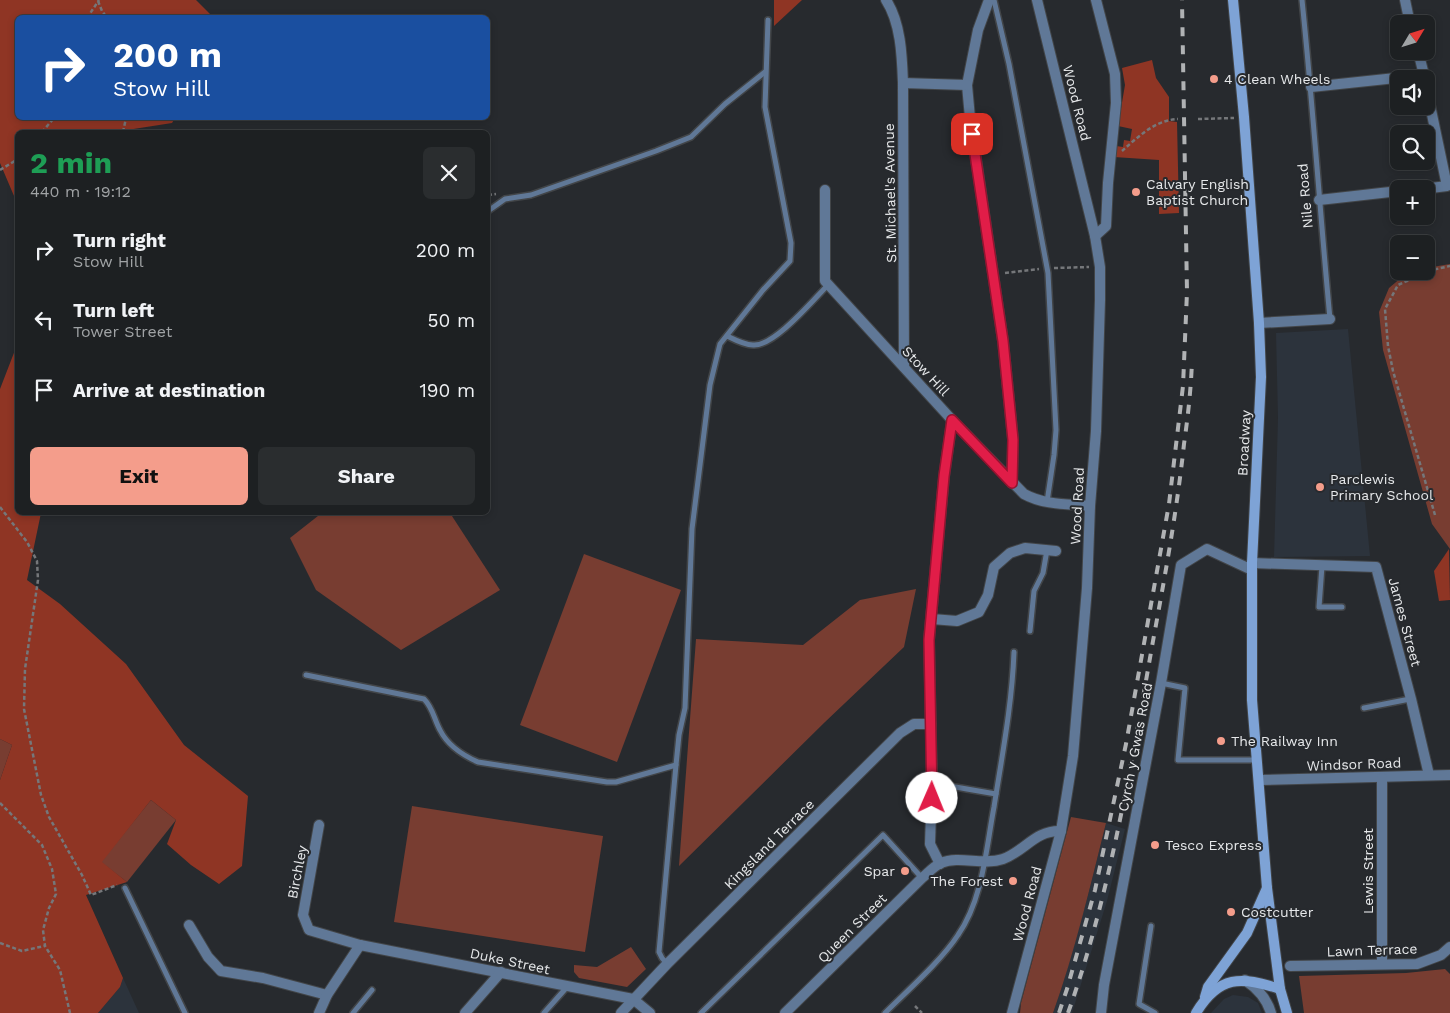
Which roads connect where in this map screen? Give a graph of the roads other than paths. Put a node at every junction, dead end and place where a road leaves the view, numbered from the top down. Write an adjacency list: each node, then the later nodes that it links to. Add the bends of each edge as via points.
1 (886, 0): 13 (street, St. Michael's Avenue, via 894,12)
2 (989, 0): 14 (street, via 978,30)
3 (994, 0): 30 (lane, via 1048,273 1056,430)
4 (1037, 0): 22 (street, Wood Road)
5 (1096, 0): 22 (street, via 1115,74 1116,103 1106,226)
6 (1233, 0): 25 (main road, Broadway)
7 (1302, 0): 15 (lane, Nile Road)
8 (1405, 0): 9 (street)
9 (1408, 15)
10 (768, 20): 11 (lane)
11 (765, 72): 21 (lane, via 691,136 540,192 505,199); 26 (lane, via 765,107 792,243 790,261)
12 (1390, 80): 15 (street)
13 (903, 83): 14 (street); 27 (street, St. Michael's Avenue)
14 (967, 86): 29 (street, via 1003,341 1013,440)
15 (1311, 88): 20 (lane, Nile Road)
16 (1432, 115): 17 (street, via 1447,186)
17 (1435, 187)
18 (825, 190): 23 (street)
19 (1390, 192): 20 (street)
20 (1319, 200): 24 (lane, Nile Road)
21 (490, 210)
22 (1095, 236): 31 (street, Wood Road, via 1100,267 1100,300)
23 (827, 283): 26 (lane, via 775,338 753,346); 27 (street, Stow Hill)
24 (1330, 319): 25 (street, Nile Road)
25 (1259, 323): 34 (main road, Broadway, via 1261,377)
26 (727, 336): 45 (lane, via 720,344 710,385 692,529 684,708)
27 (904, 367): 28 (street, Stow Hill)
28 (952, 420): 29 (street, Stow Hill); 36 (street)
29 (1012, 483): 30 (street, Stow Hill, via 1036,501)
30 (1047, 503): 31 (street, Stow Hill)
31 (1090, 506): 53 (street, Wood Road, via 1087,588 1073,756)
32 (1051, 551): 36 (street, via 1026,548 1010,553 994,567 988,596 979,612 957,621); 37 (lane, via 1034,591)
33 (1322, 566): 34 (street, James Street); 35 (lane, via 1319,607); 41 (street, James Street, via 1376,568)
34 (1252, 567): 40 (street, Cyrch y Gwas Road, via 1207,550 1181,565); 44 (main road, Broadway, via 1252,700)
35 (1342, 607)
36 (932, 619): 43 (street, via 929,640)
37 (1030, 631)
38 (1014, 652): 51 (lane, via 1012,694)
39 (306, 675): 45 (lane, via 424,699 449,744 465,757 478,762 607,782)
40 (1161, 683): 44 (lane, via 1185,688 1178,760); 85 (street, Cyrch y Gwas Road)
41 (1411, 699): 42 (lane); 46 (street, James Street)
42 (1364, 708)
43 (931, 724): 50 (street); 63 (street, Kingsland Terrace, via 914,724 900,734)
44 (1257, 760): 49 (main road, Broadway)
45 (676, 765): 63 (lane, via 660,952)
46 (1429, 775): 47 (street, Windsor Road); 48 (street, Windsor Road)
47 (1450, 775)
48 (1382, 778): 49 (street, Windsor Road); 64 (street, Lewis Street)
49 (1259, 780): 58 (main road, Broadway)
50 (932, 782): 51 (lane); 55 (street, via 930,844)
51 (996, 794): 54 (lane)
52 (319, 825): 61 (street, Birchley, via 303,915 309,930)
53 (1061, 831): 54 (street, via 1044,833 1002,859); 84 (street, Wood Road)
54 (984, 862): 55 (street, via 952,860); 83 (lane, via 971,912 958,935)
55 (940, 864): 56 (street, Queen Street)
56 (922, 878): 81 (lane, via 882,836); 82 (street, Queen Street)
57 (125, 888): 74 (lane)
58 (1267, 888): 69 (main road, Broadway); 72 (main road, via 1247,933 1208,987)
59 (189, 925): 71 (street, via 208,957 222,971)
60 (1151, 926): 86 (lane, via 1139,1004)
61 (360, 945): 66 (street, Duke Street); 71 (street)
62 (1450, 947): 64 (street, Lawn Terrace, via 1441,955 1417,964)
63 (668, 964): 73 (street, Kingsland Terrace)
64 (1382, 964): 65 (street, Lawn Terrace)
65 (1290, 966)
66 (501, 972): 68 (street, Duke Street); 77 (street)
67 (1245, 980): 69 (main road); 72 (main road, via 1228,982); 88 (street, via 1265,1000)
68 (567, 987): 73 (street, Duke Street); 78 (lane)
69 (1280, 989): 89 (main road, Broadway)
70 (372, 990): 76 (lane)
71 (327, 995): 75 (street)
72 (1205, 997): 87 (main road)
73 (633, 999): 79 (street, Kingsland Terrace); 80 (street, Duke Street)
74 (185, 1013)
75 (319, 1013)
76 (353, 1013)
77 (465, 1013)
78 (544, 1013)
79 (621, 1013)
80 (650, 1013)
81 (702, 1013)
82 (785, 1013)
83 (885, 1013)
84 (1012, 1013)
85 (1101, 1013)
86 (1155, 1013)
87 (1196, 1013)
88 (1270, 1013)
89 (1287, 1013)

